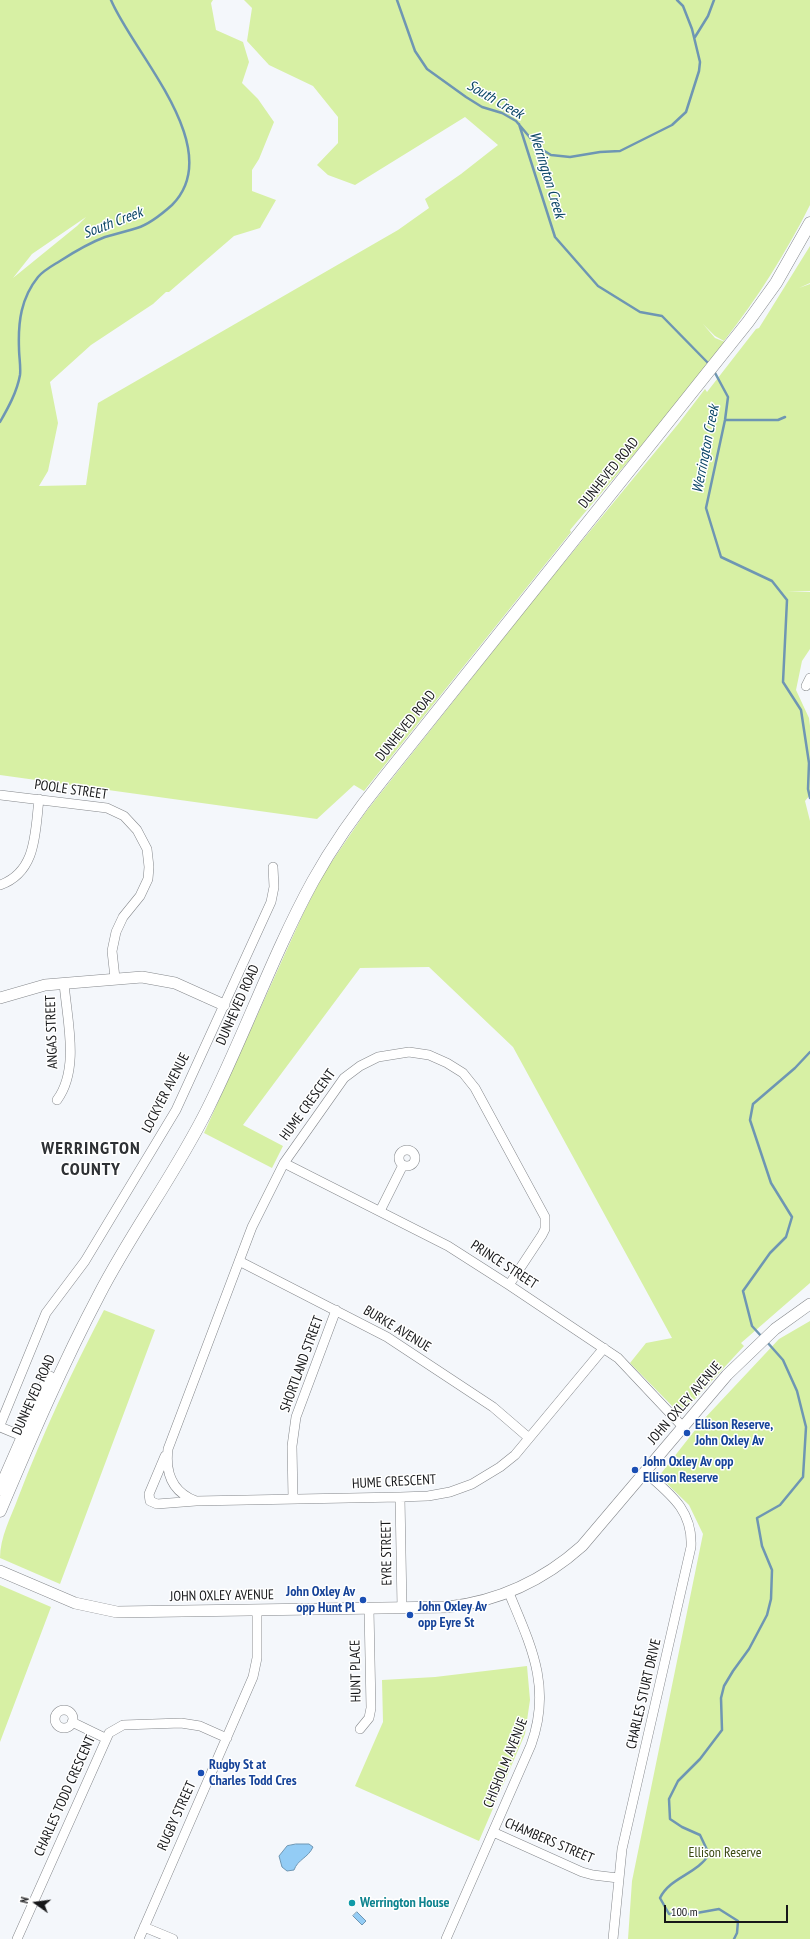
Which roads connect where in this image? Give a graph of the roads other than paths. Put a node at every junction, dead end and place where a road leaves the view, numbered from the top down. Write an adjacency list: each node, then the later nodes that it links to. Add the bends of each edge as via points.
1 (810, 223): 16 (main road, DUNHEVED ROAD, via 776,283 728,348 339,837 301,904 208,1108)
2 (0, 795): 3 (street, POOLE STREET)
3 (39, 799): 5 (street, via 29,860 17,875); 6 (street, POOLE STREET, via 94,805 113,810 129,820 144,842 149,858 148,879 116,932 112,951)
4 (273, 867): 9 (street, LOCKYER AVENUE, via 274,887 271,902)
5 (0, 885)
6 (115, 978): 7 (street); 9 (street, via 142,977 167,981)
7 (64, 983): 8 (street, via 34,987); 10 (street, ANGAS STREET, via 69,1063 66,1085)
8 (0, 998)
9 (224, 1005): 21 (street, LOCKYER AVENUE, via 176,1110 85,1261 46,1313)
10 (56, 1100)
11 (284, 1163): 13 (street, PRINCE STREET); 14 (street, HUME CRESCENT, via 252,1227); 15 (street, HUME CRESCENT, via 339,1084 360,1066 378,1057 403,1052 429,1055 447,1062 476,1088 545,1217 545,1229)
12 (403, 1165): 13 (street)
13 (380, 1211): 15 (street, PRINCE STREET, via 451,1248)
14 (239, 1261): 18 (street, BURKE AVENUE); 25 (street, HUME CRESCENT)
15 (509, 1285): 19 (street, PRINCE STREET)
16 (99, 1294): 20 (main road, DUNHEVED ROAD); 23 (main road, DUNHEVED ROAD, via 88,1307 63,1351)
17 (810, 1304): 22 (street, JOHN OXLEY AVENUE, via 775,1329 753,1350 727,1375)
18 (336, 1310): 24 (street, BURKE AVENUE, via 387,1337 493,1407); 30 (street, SHORTLAND STREET, via 296,1416 292,1446)
19 (604, 1348): 22 (street, PRINCE STREET, via 618,1358); 24 (street, HUME CRESCENT)
20 (39, 1420): 23 (main road); 26 (main road, DUNHEVED ROAD)
21 (0, 1426): 23 (street)
22 (683, 1426): 27 (street, JOHN OXLEY AVENUE)
23 (22, 1436): 26 (main road); 28 (main road, DUNHEVED ROAD)
24 (529, 1438): 29 (street, HUME CRESCENT, via 507,1462 472,1484 439,1495)
25 (168, 1449): 31 (street, HUME CRESCENT, via 166,1466 172,1483); 31 (street, HUME CRESCENT, via 149,1494 150,1501 157,1504)
26 (23, 1457): 32 (main road, DUNHEVED ROAD)
27 (645, 1472): 34 (street, JOHN OXLEY AVENUE, via 582,1546 546,1574); 43 (street, CHARLES STURT DRIVE, via 673,1496 682,1509 689,1525 692,1547 622,1849)
28 (0, 1489)
29 (400, 1498): 30 (street, HUME CRESCENT); 35 (street, EYRE STREET)
30 (293, 1499): 31 (street, HUME CRESCENT)
31 (196, 1501)
32 (0, 1511)
33 (0, 1571): 37 (street, JOHN OXLEY AVENUE, via 75,1603 103,1610)
34 (509, 1593): 35 (street, JOHN OXLEY AVENUE, via 463,1605); 42 (street, CHISHOLM AVENUE, via 536,1660 540,1681 540,1707 532,1745)
35 (402, 1608): 36 (street, JOHN OXLEY AVENUE)
36 (369, 1609): 37 (street, JOHN OXLEY AVENUE); 39 (street, HUNT PLACE, via 371,1708 369,1718)
37 (257, 1611): 41 (street, RUGBY STREET, via 256,1664)
38 (72, 1722): 40 (street)
39 (360, 1729)
40 (105, 1738): 41 (street, CHARLES TODD CRESCENT, via 113,1729 123,1725 175,1723 200,1726); 45 (street, CHARLES TODD CRESCENT)
41 (227, 1738): 44 (street, RUGBY STREET)
42 (493, 1832): 43 (street, CHAMBERS STREET, via 582,1872 593,1876); 48 (street, CHISHOLM AVENUE)
43 (618, 1878): 49 (street, CHARLES STURT DRIVE)
44 (144, 1927): 46 (street, RUGBY STREET); 47 (street)
45 (17, 1939)
46 (139, 1939)
47 (173, 1939)
48 (446, 1939)
49 (613, 1939)

